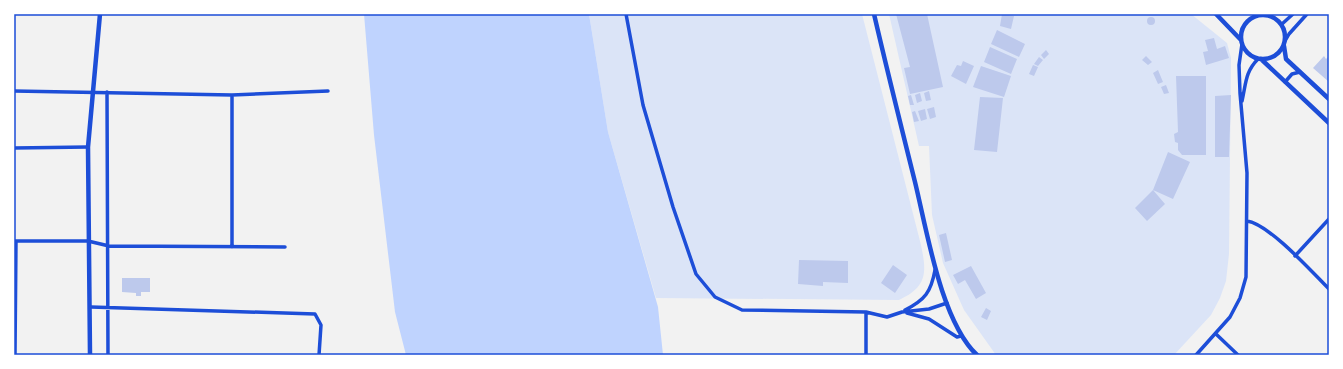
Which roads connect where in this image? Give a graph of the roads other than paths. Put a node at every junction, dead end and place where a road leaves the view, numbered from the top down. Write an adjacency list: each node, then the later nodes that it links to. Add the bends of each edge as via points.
1 (100, 14): 16 (street)
2 (626, 14): 38 (street, via 643,105 673,207 696,274 708,291 725,303 742,310)
3 (874, 14): 33 (street)
4 (1216, 14): 10 (street)
5 (1258, 14): 9 (street, via 1274,17); 10 (street, via 1243,27)
6 (1280, 14): 9 (street)
7 (1293, 14): 9 (street)
8 (1307, 14): 11 (street, via 1289,34)
9 (1281, 23): 11 (street)
10 (1241, 42): 12 (street, via 1248,54); 21 (street, via 1239,65)
11 (1285, 43): 12 (street, via 1277,55); 13 (street, via 1286,59)
12 (1259, 59): 14 (street); 21 (street, via 1246,75)
13 (1300, 72): 14 (street, via 1292,74); 20 (street)
14 (1286, 82): 22 (street)
15 (14, 91): 16 (street)
16 (92, 91): 18 (street); 23 (street)
17 (328, 91): 19 (street)
18 (107, 92): 19 (street); 29 (street)
19 (232, 94): 30 (street)
20 (1329, 99)
21 (1242, 104): 26 (street, via 1242,139 1247,172)
22 (1329, 123)
23 (88, 147): 24 (street); 28 (street)
24 (14, 148)
25 (1329, 219): 32 (street)
26 (1247, 221): 32 (street, via 1268,231); 40 (street, via 1247,266 1244,288 1230,317)
27 (15, 241): 28 (street); 42 (street)
28 (88, 242): 29 (street); 36 (street)
29 (109, 246): 30 (street); 37 (street)
30 (232, 247): 31 (street)
31 (285, 247)
32 (1295, 256): 34 (street)
33 (936, 267): 35 (street); 39 (street, via 929,291 919,303)
34 (1329, 289)
35 (947, 303): 39 (street, via 929,309); 41 (street)
36 (91, 308): 37 (street); 43 (street)
37 (108, 308): 44 (street); 45 (street, via 315,314 321,325)
38 (866, 312): 39 (street, via 887,317); 46 (street)
39 (902, 312): 41 (street, via 929,319 958,337)
40 (1216, 334): 48 (street); 49 (street)
41 (961, 336): 47 (street)
42 (15, 355)
43 (90, 355)
44 (108, 355)
45 (319, 355)
46 (866, 355)
47 (977, 355)
48 (1196, 355)
49 (1238, 355)

